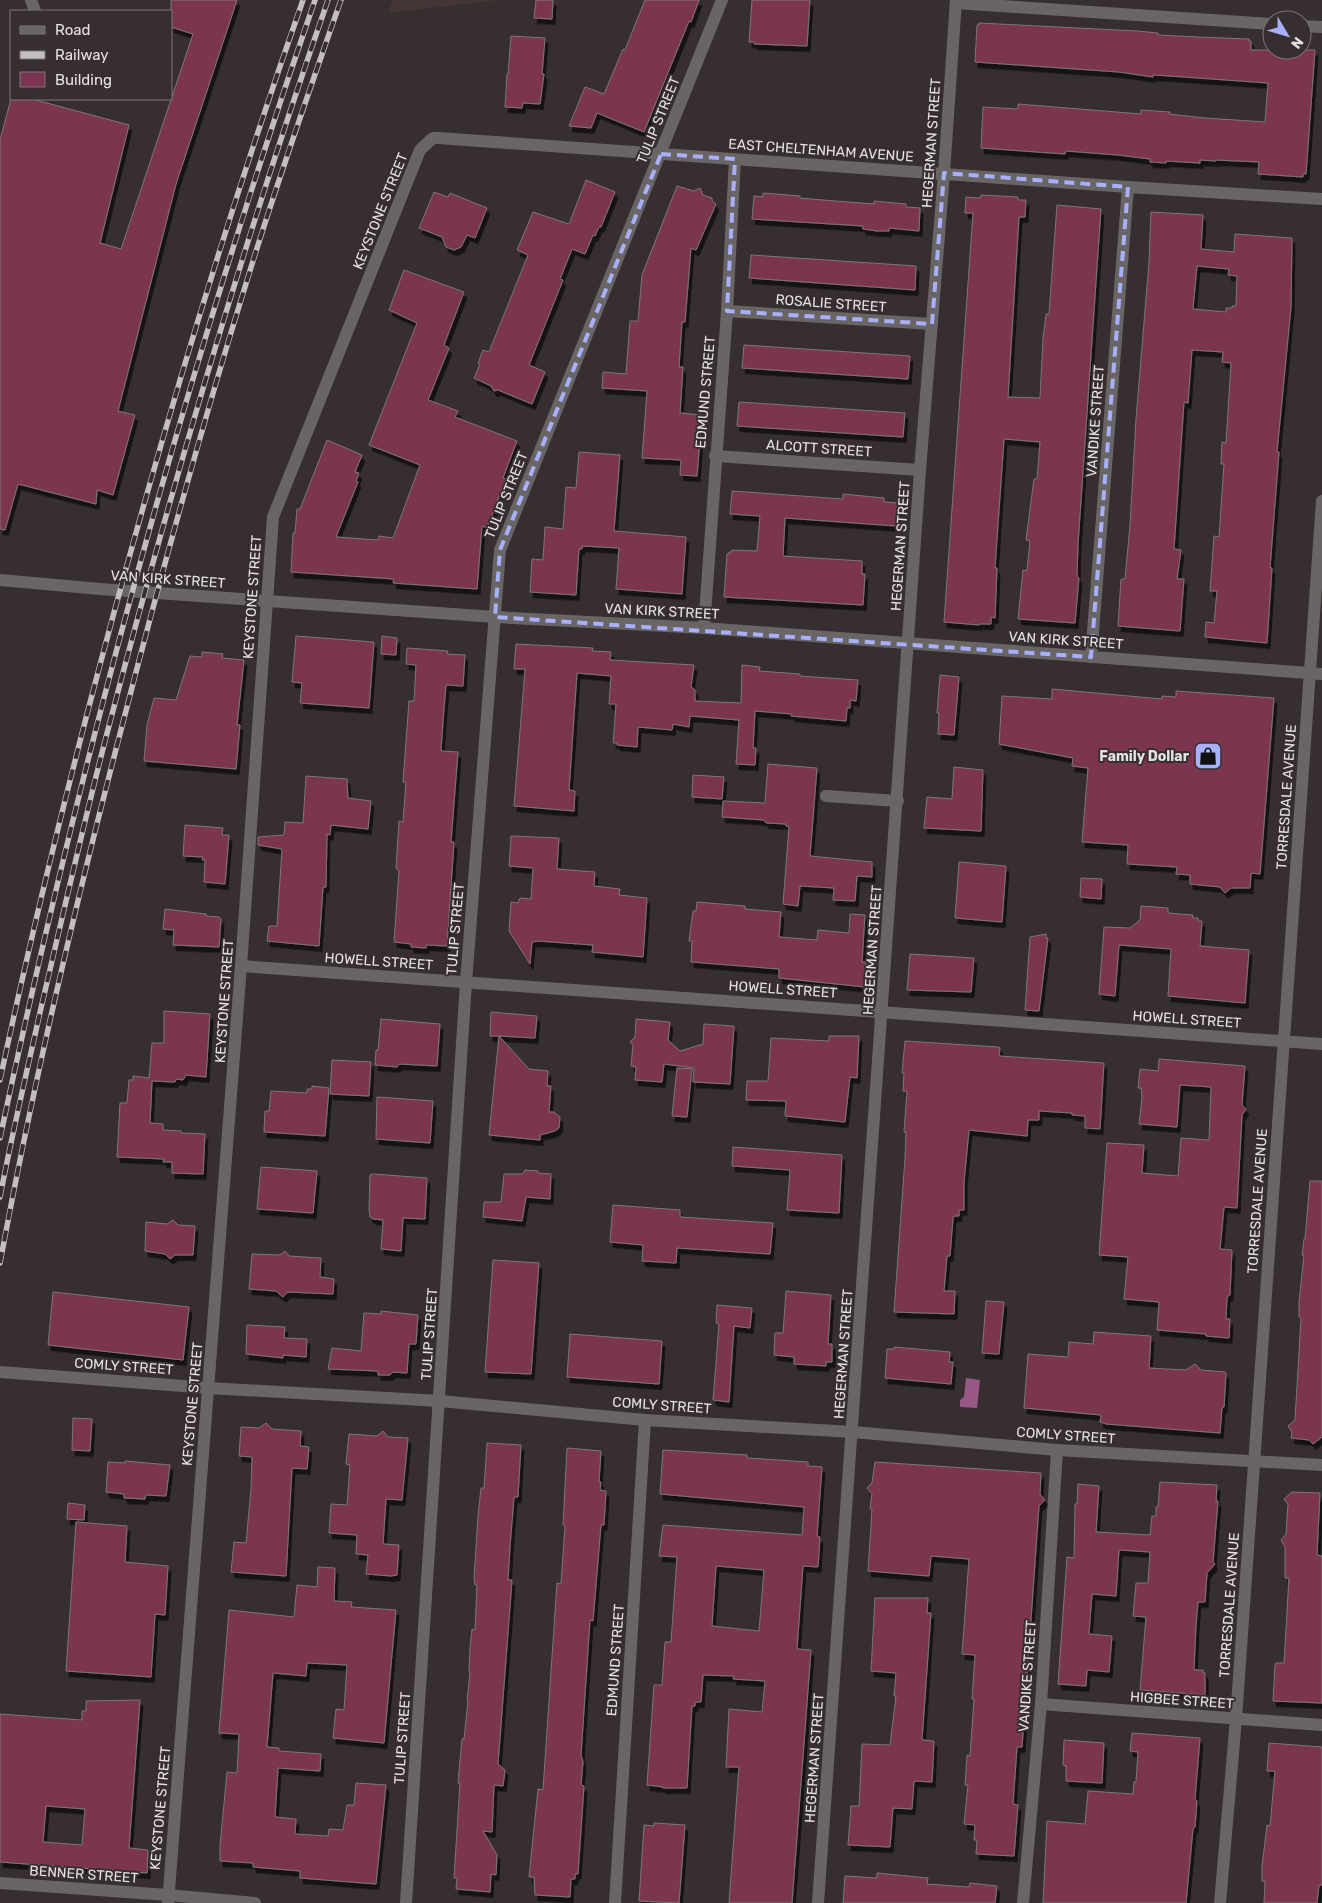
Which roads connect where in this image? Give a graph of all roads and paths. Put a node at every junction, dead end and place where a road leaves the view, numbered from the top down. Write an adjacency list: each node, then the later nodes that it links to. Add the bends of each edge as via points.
1 (722, 0): 5 (street, TULIP STREET)
2 (956, 1): 3 (street); 7 (street, HEGERMAN STREET)
3 (1262, 23)
4 (438, 138): 5 (street, EAST CHELTENHAM AVENUE); 16 (street, KEYSTONE STREET, via 433,138 420,150 273,517)
5 (661, 154): 6 (street, EAST CHELTENHAM AVENUE); 17 (street, TULIP STREET, via 500,550)
6 (734, 159): 7 (street, EAST CHELTENHAM AVENUE); 10 (street, EDMUND STREET)
7 (944, 173): 8 (street, EAST CHELTENHAM AVENUE); 11 (street, HEGERMAN STREET)
8 (1128, 188): 9 (street, EAST CHELTENHAM AVENUE); 20 (street, VANDIKE STREET)
9 (1322, 199)
10 (727, 311): 11 (street, ROSALIE STREET); 12 (street, EDMUND STREET)
11 (932, 324): 13 (street, HEGERMAN STREET)
12 (715, 456): 13 (street, ALCOTT STREET); 18 (street, EDMUND STREET)
13 (920, 470): 19 (street, HEGERMAN STREET)
14 (1322, 501): 21 (street, TORRESDALE AVENUE)
15 (0, 580): 16 (street, VAN KIRK STREET)
16 (267, 600): 17 (street, VAN KIRK STREET); 24 (street, KEYSTONE STREET)
17 (495, 617): 18 (street, VAN KIRK STREET); 25 (street, TULIP STREET)
18 (704, 628): 19 (street, VAN KIRK STREET)
19 (909, 644): 20 (street, VAN KIRK STREET); 23 (street, HEGERMAN STREET)
20 (1092, 657): 21 (street, VAN KIRK STREET)
21 (1316, 674): 27 (street, TORRESDALE AVENUE)
22 (826, 796): 23 (street)
23 (898, 801): 26 (street, HEGERMAN STREET)
24 (241, 966): 25 (street, HOWELL STREET); 30 (street, KEYSTONE STREET)
25 (466, 982): 26 (street, HOWELL STREET); 31 (street, TULIP STREET)
26 (882, 1011): 27 (street, HOWELL STREET); 33 (street, HEGERMAN STREET)
27 (1283, 1041): 28 (street, HOWELL STREET); 35 (street, TORRESDALE AVENUE)
28 (1322, 1044)
29 (0, 1372): 30 (street, COMLY STREET)
30 (209, 1388): 31 (street, COMLY STREET); 41 (street, KEYSTONE STREET)
31 (440, 1401): 32 (street, COMLY STREET); 43 (street, TULIP STREET)
32 (645, 1420): 33 (street, COMLY STREET); 44 (street, EDMUND STREET)
33 (853, 1432): 34 (street, COMLY STREET); 45 (street, HEGERMAN STREET)
34 (1057, 1450): 35 (street, COMLY STREET); 37 (street, VANDIKE STREET)
35 (1254, 1460): 36 (street, COMLY STREET); 38 (street, TORRESDALE AVENUE)
36 (1322, 1465)
37 (1040, 1704): 38 (street, HIGBEE STREET); 46 (street, VANDIKE STREET)
38 (1236, 1719): 39 (street, HIGBEE STREET); 47 (street, TORRESDALE AVENUE)
39 (1322, 1725)
40 (0, 1883): 41 (street, BENNER STREET)
41 (168, 1899): 42 (street, BENNER STREET)
42 (255, 1903)
43 (406, 1903)
44 (615, 1903)
45 (818, 1903)
46 (1023, 1903)
47 (1220, 1903)

